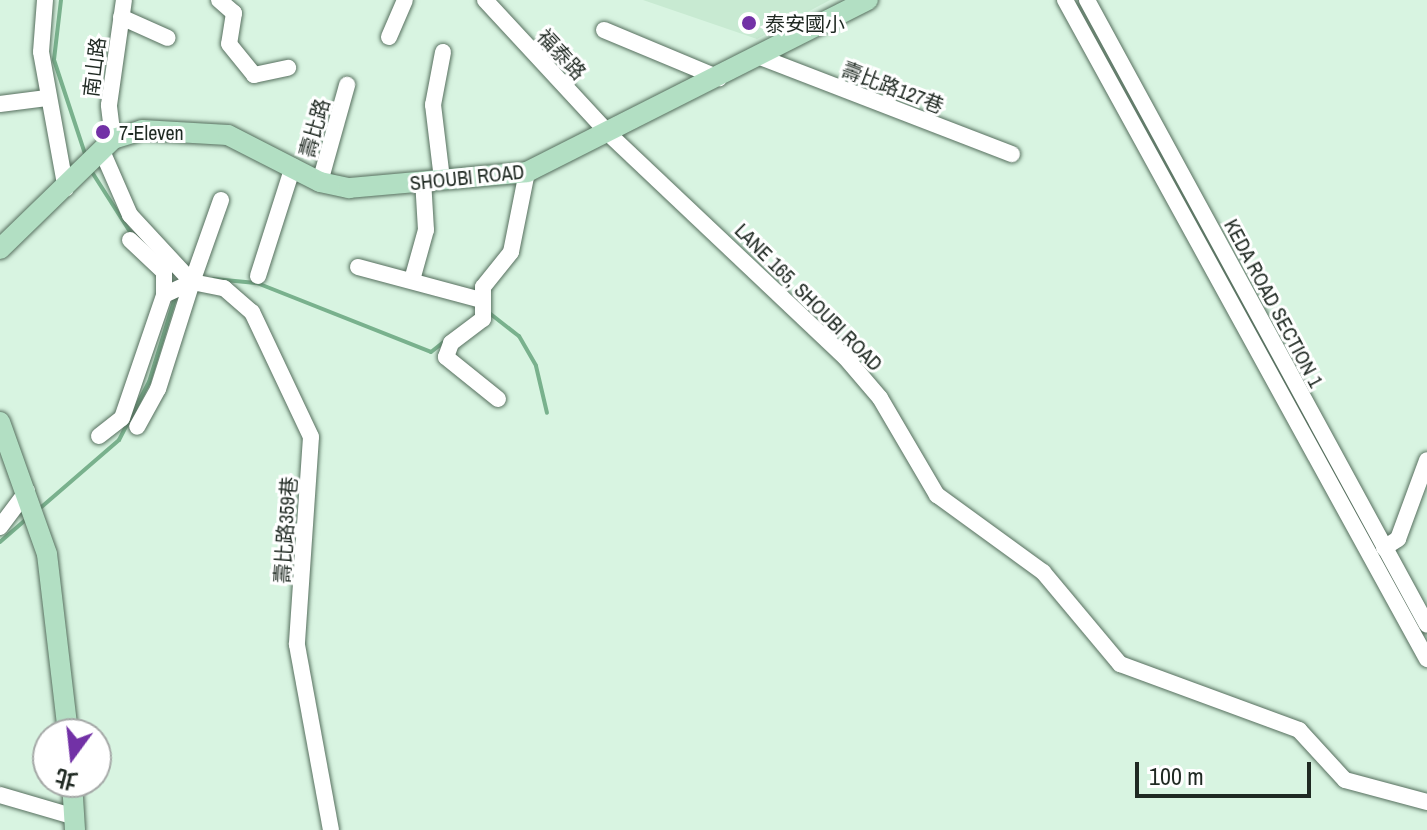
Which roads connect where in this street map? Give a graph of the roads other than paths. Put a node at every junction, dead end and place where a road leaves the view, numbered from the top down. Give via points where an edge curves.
1 (45, 0) edge
2 (124, 0) edge
3 (219, 0) edge
4 (405, 0) edge
5 (485, 0) edge
6 (868, 0) edge
7 (1065, 0) edge
8 (1087, 0) edge
9 (121, 17) junction
10 (604, 30) dead end
11 (389, 37) dead end
12 (168, 38) dead end
13 (443, 52) dead end
14 (760, 57) junction
15 (288, 68) dead end
16 (719, 78) junction
17 (347, 85) dead end
18 (47, 98) junction
19 (0, 104) edge
20 (610, 135) junction
21 (104, 149) junction
22 (1012, 154) dead end
23 (293, 166) junction
24 (527, 172) junction
25 (433, 179) junction
26 (320, 182) junction
27 (71, 183) junction
28 (221, 200) dead end
29 (130, 240) dead end
30 (0, 249) edge
31 (358, 267) dead end
32 (258, 276) dead end
33 (412, 280) junction
34 (179, 288) junction
35 (481, 300) junction
36 (498, 399) dead end
37 (0, 422) edge
38 (137, 427) dead end
39 (99, 436) dead end
40 (1427, 460) edge
41 (27, 491) junction
42 (0, 527) edge
43 (1384, 548) junction
44 (1427, 625) edge
45 (1427, 659) edge
46 (66, 718) edge
47 (0, 795) edge
48 (73, 798) edge
49 (1427, 802) edge
50 (75, 823) edge
51 (331, 830) edge

1 - 18 street
2 - 9 street, 南山路
3 - 15 street via 234,13 229,44 254,75
4 - 11 street
5 - 20 street, 福泰路
6 - 14 main road, SHOUBI ROAD
7 - 45 street
8 - 43 street, KEDA ROAD SECTION 1
9 - 12 street
9 - 21 street, 南山路
10 - 16 street
13 - 25 street via 433,105
14 - 16 main road, SHOUBI ROAD
14 - 22 street, 壽比路127巷
16 - 20 main road, SHOUBI ROAD
17 - 26 street, 壽比路
18 - 19 street
18 - 27 street
20 - 24 main road, SHOUBI ROAD
20 - 49 street, LANE 165, SHOUBI ROAD via 845,357 880,398 937,495 1043,572 1120,664 1299,730 1345,780
21 - 23 main road, SHOUBI ROAD via 164,126 207,130
21 - 27 main road
21 - 34 street via 130,215
23 - 26 main road, SHOUBI ROAD
23 - 32 street
24 - 25 main road, SHOUBI ROAD
24 - 35 street via 511,252
25 - 26 main road, SHOUBI ROAD via 349,188
25 - 33 street
27 - 30 main road
28 - 34 street
29 - 34 street
31 - 33 street
33 - 35 street
34 - 38 street via 158,389
34 - 39 street via 122,418
34 - 51 street, 壽比路359巷 via 224,288 252,312 311,437 297,645
35 - 36 street via 483,319 451,343 446,357
37 - 41 main road
40 - 43 street via 1398,539
41 - 42 street
41 - 46 main road via 47,554
43 - 44 street, KEDA ROAD SECTION 1
47 - 50 street
48 - 50 main road

